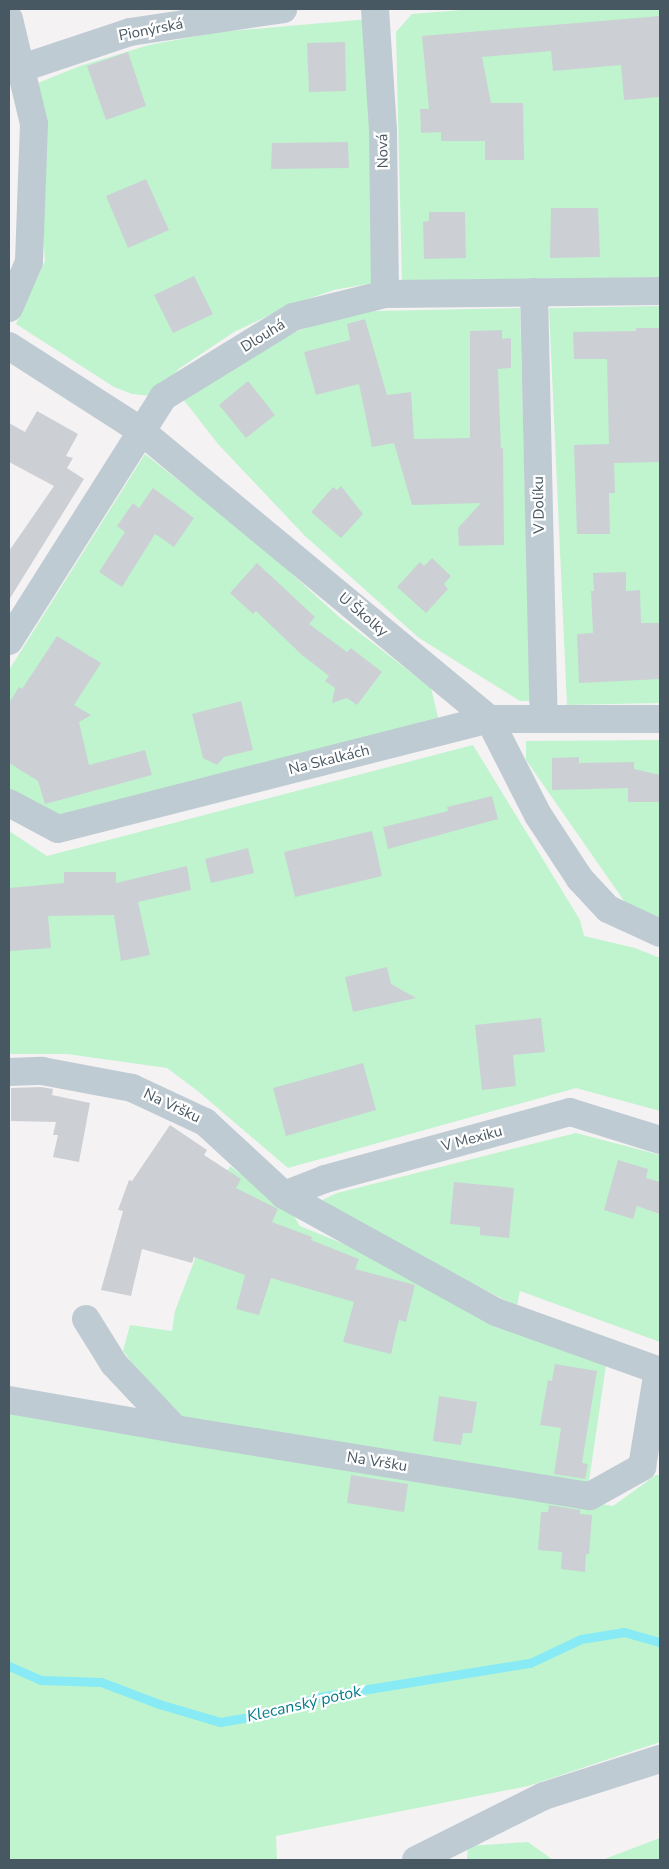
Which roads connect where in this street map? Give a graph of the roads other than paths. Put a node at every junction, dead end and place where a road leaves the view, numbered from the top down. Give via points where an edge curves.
1 (284, 9) edge
2 (375, 9) edge
3 (9, 19) edge
4 (22, 68) junction
5 (660, 290) edge
6 (534, 292) junction
7 (384, 294) junction
8 (9, 308) edge
9 (9, 346) edge
10 (140, 430) junction
11 (9, 641) edge
12 (489, 719) junction
13 (544, 719) junction
14 (660, 719) edge
15 (9, 803) edge
16 (660, 933) edge
17 (9, 1072) edge
18 (660, 1140) edge
19 (284, 1195) junction
20 (86, 1319) dead end
21 (659, 1370) edge
22 (9, 1400) edge
23 (175, 1429) junction
24 (660, 1760) edge
25 (416, 1860) edge

1 - 4 street, Pionýrská via 130,32
2 - 7 street, Nová via 383,131
3 - 4 street
4 - 8 street via 34,124 29,262
5 - 6 street, Dlouhá
6 - 7 street, Dlouhá
6 - 13 street, V Dolíku
7 - 10 street, Dlouhá via 293,317 163,397
9 - 10 street, U Školky
10 - 11 street, Dlouhá
10 - 12 street, U Školky
12 - 13 street, Na Skalkách
12 - 15 street, Na Skalkách via 58,829
12 - 16 street, U Školky via 538,815 580,879 608,909
13 - 14 street, Na Skalkách
17 - 19 street, Na Vršku via 42,1071 132,1088 205,1122
18 - 19 street, V Mexiku via 570,1112 325,1179
19 - 21 street, Na Vršku via 496,1312
20 - 23 street via 114,1364
21 - 23 street, Na Vršku via 642,1467 590,1496
22 - 23 street, Na Vršku
24 - 25 street via 544,1796

